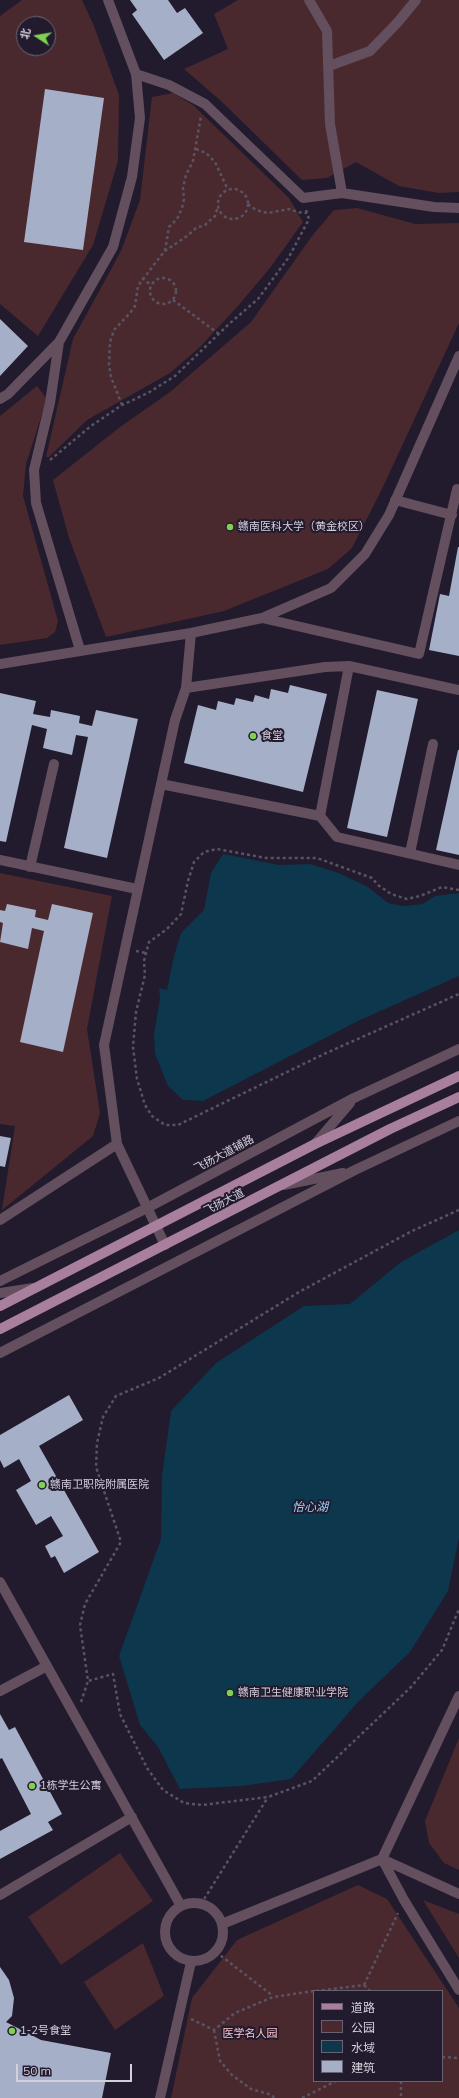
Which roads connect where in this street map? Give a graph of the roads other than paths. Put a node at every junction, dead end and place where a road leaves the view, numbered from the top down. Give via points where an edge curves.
1 (108, 0) edge
2 (309, 0) edge
3 (416, 0) edge
4 (329, 66) junction
5 (136, 74) junction
6 (342, 193) junction
7 (459, 208) edge
8 (59, 342) junction
9 (459, 356) edge
10 (0, 399) edge
11 (459, 490) edge
12 (395, 500) junction
13 (452, 515) junction
14 (262, 618) junction
15 (191, 633) junction
16 (80, 650) junction
17 (0, 664) edge
18 (349, 666) junction
19 (186, 688) junction
20 (459, 690) edge
21 (433, 744) dead end
22 (54, 764) dead end
23 (161, 784) junction
24 (320, 816) junction
25 (410, 853) junction
26 (0, 860) edge
27 (459, 865) edge
28 (30, 867) junction
29 (137, 889) junction
30 (459, 1049) edge
31 (459, 1076) edge
32 (459, 1097) edge
33 (354, 1098) junction
34 (457, 1121) edge
35 (117, 1144) junction
36 (315, 1144) junction
37 (355, 1170) junction
38 (284, 1184) junction
39 (147, 1208) junction
40 (0, 1220) edge
41 (155, 1225) junction
42 (165, 1245) junction
43 (0, 1281) edge
44 (39, 1287) junction
45 (0, 1293) edge
46 (0, 1306) edge
47 (2, 1329) edge
48 (0, 1353) edge
49 (0, 1582) edge
50 (47, 1666) junction
51 (0, 1691) edge
52 (459, 1696) edge
53 (132, 1817) junction
54 (382, 1859) junction
55 (459, 1894) edge
56 (0, 1895) edge
57 (181, 1906) junction
58 (222, 1924) junction
59 (190, 1962) junction
60 (459, 1990) edge
61 (160, 2098) edge

1 - 5 street
2 - 4 street via 327,31
3 - 4 street via 370,51
4 - 6 street via 330,124
5 - 6 street via 169,84 205,104 303,198
5 - 8 street via 140,118 132,177 113,247
6 - 7 street via 434,207
8 - 10 street
8 - 16 street via 50,403 34,470 36,502
9 - 12 street
11 - 13 street via 456,489
12 - 13 street
12 - 14 street via 389,515 365,554 331,588
13 - 14 street via 419,654
14 - 15 street
15 - 16 street
15 - 19 street
16 - 17 street
18 - 19 street via 317,668
18 - 20 street
18 - 24 street
19 - 23 street via 175,720
21 - 25 street
22 - 28 street
23 - 24 street
23 - 29 street
24 - 25 street via 337,837
25 - 27 street
26 - 28 street
28 - 29 street
29 - 35 street via 104,1045
30 - 33 street, 飞扬大道辅路
31 - 36 main road, 飞扬大道
32 - 38 main road, 飞扬大道 via 390,1129
33 - 36 street
33 - 39 street, 飞扬大道辅路
34 - 37 street
35 - 39 street
35 - 40 street
36 - 41 main road, 飞扬大道
37 - 38 street
37 - 48 street
38 - 42 main road, 飞扬大道
39 - 41 street
39 - 43 street, 飞扬大道辅路
41 - 42 street
41 - 44 main road, 飞扬大道
42 - 47 main road, 飞扬大道
44 - 45 street
44 - 46 main road, 飞扬大道
49 - 50 street
50 - 51 street
50 - 53 street
52 - 54 street
53 - 56 street
53 - 57 street
54 - 55 street
54 - 58 street
54 - 60 street
57 - 58 street via 201,1904 218,1914
57 - 59 street via 168,1920 165,1938 174,1954
58 - 59 street via 224,1934 216,1952 208,1958
59 - 61 street

